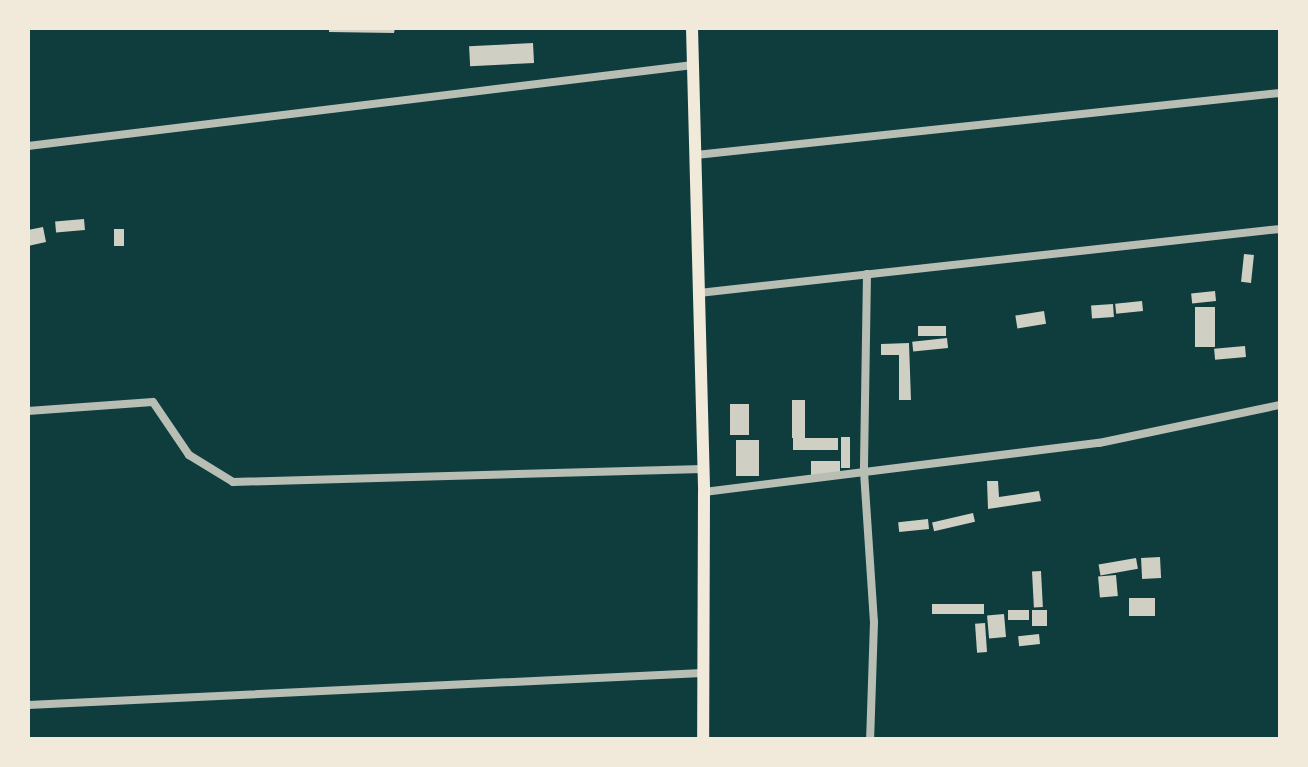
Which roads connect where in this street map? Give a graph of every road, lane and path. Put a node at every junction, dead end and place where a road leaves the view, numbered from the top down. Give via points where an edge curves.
1 (692, 28) edge
2 (693, 66) junction
3 (1280, 93) edge
4 (28, 146) edge
5 (696, 155) junction
6 (1280, 229) edge
7 (867, 274) junction
8 (699, 293) junction
9 (1280, 405) edge
10 (28, 412) edge
11 (703, 468) junction
12 (864, 472) junction
13 (704, 492) junction
14 (702, 672) junction
15 (28, 705) edge
16 (703, 740) edge
17 (870, 740) edge

1 - 2 highway
2 - 4 street
2 - 5 highway
3 - 5 street
5 - 8 highway
6 - 7 street
7 - 8 street
7 - 12 street
8 - 11 highway
9 - 12 street via 1099,443
10 - 11 street via 153,402 189,455 233,482
11 - 13 highway
12 - 13 street
12 - 17 street via 874,622
13 - 14 highway
14 - 15 street
14 - 16 highway

